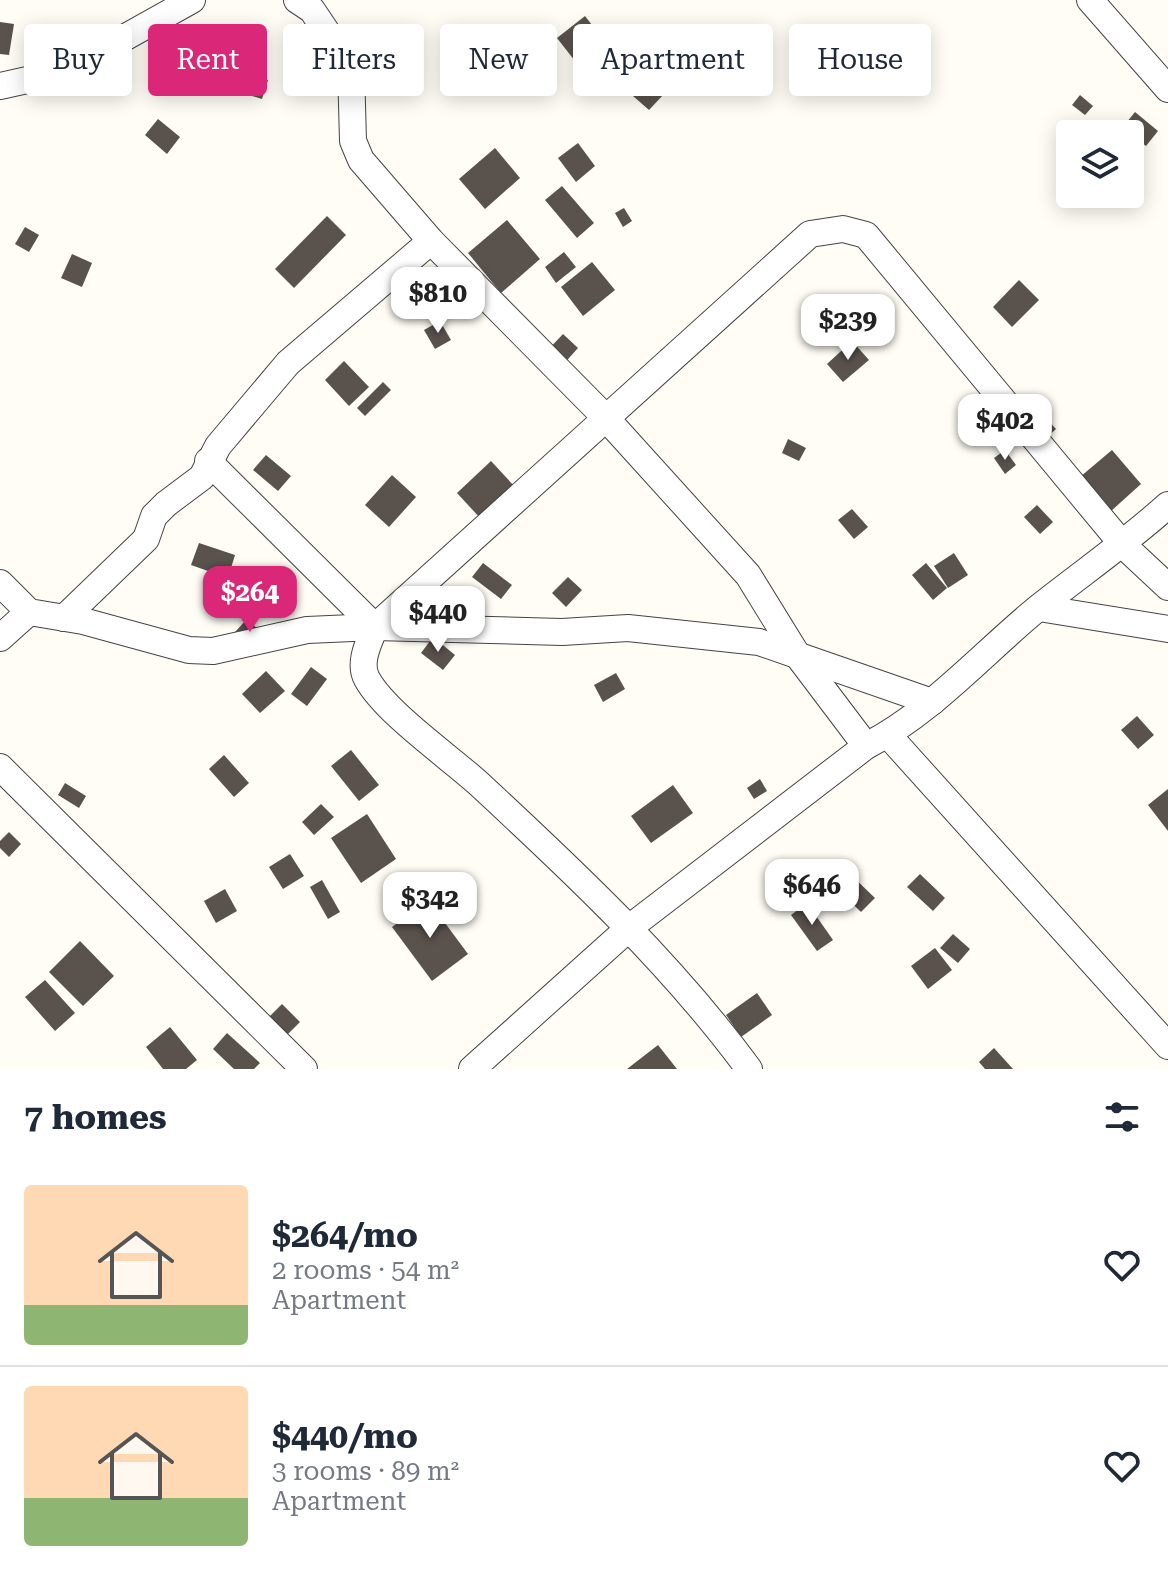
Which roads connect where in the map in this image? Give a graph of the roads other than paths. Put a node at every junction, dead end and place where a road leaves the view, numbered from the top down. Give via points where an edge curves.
1 (192, 0) edge
2 (297, 0) edge
3 (1090, 0) edge
4 (0, 86) edge
5 (1168, 89) edge
6 (431, 241) junction
7 (604, 416) junction
8 (208, 461) junction
9 (1168, 505) edge
10 (1123, 545) junction
11 (0, 583) edge
12 (1168, 587) edge
13 (1039, 608) junction
14 (29, 612) junction
15 (64, 618) junction
16 (362, 627) junction
17 (1168, 629) edge
18 (0, 638) edge
19 (798, 656) junction
20 (932, 702) junction
21 (877, 740) junction
22 (0, 767) edge
23 (629, 928) junction
24 (1168, 1046) edge
25 (304, 1069) edge
26 (472, 1069) edge
27 (749, 1069) edge

1 - 4 street via 63,72
2 - 6 street via 312,10 351,68 353,141 361,160
3 - 5 street
6 - 7 street
6 - 8 street via 288,363
7 - 10 street via 810,234 843,229 866,235
7 - 16 street
7 - 19 street via 748,575
8 - 15 street via 202,477 154,516 146,539
8 - 16 street
9 - 10 street
10 - 12 street
10 - 13 street
11 - 14 street
13 - 17 street
13 - 20 street
14 - 15 street
14 - 18 street
15 - 16 street via 189,650 213,651 307,630
16 - 19 street via 562,632 628,628 739,638
16 - 23 street via 367,680
19 - 20 street
19 - 21 street
20 - 21 street
21 - 23 street
21 - 24 street
22 - 25 street
23 - 26 street
23 - 27 street via 712,1019

